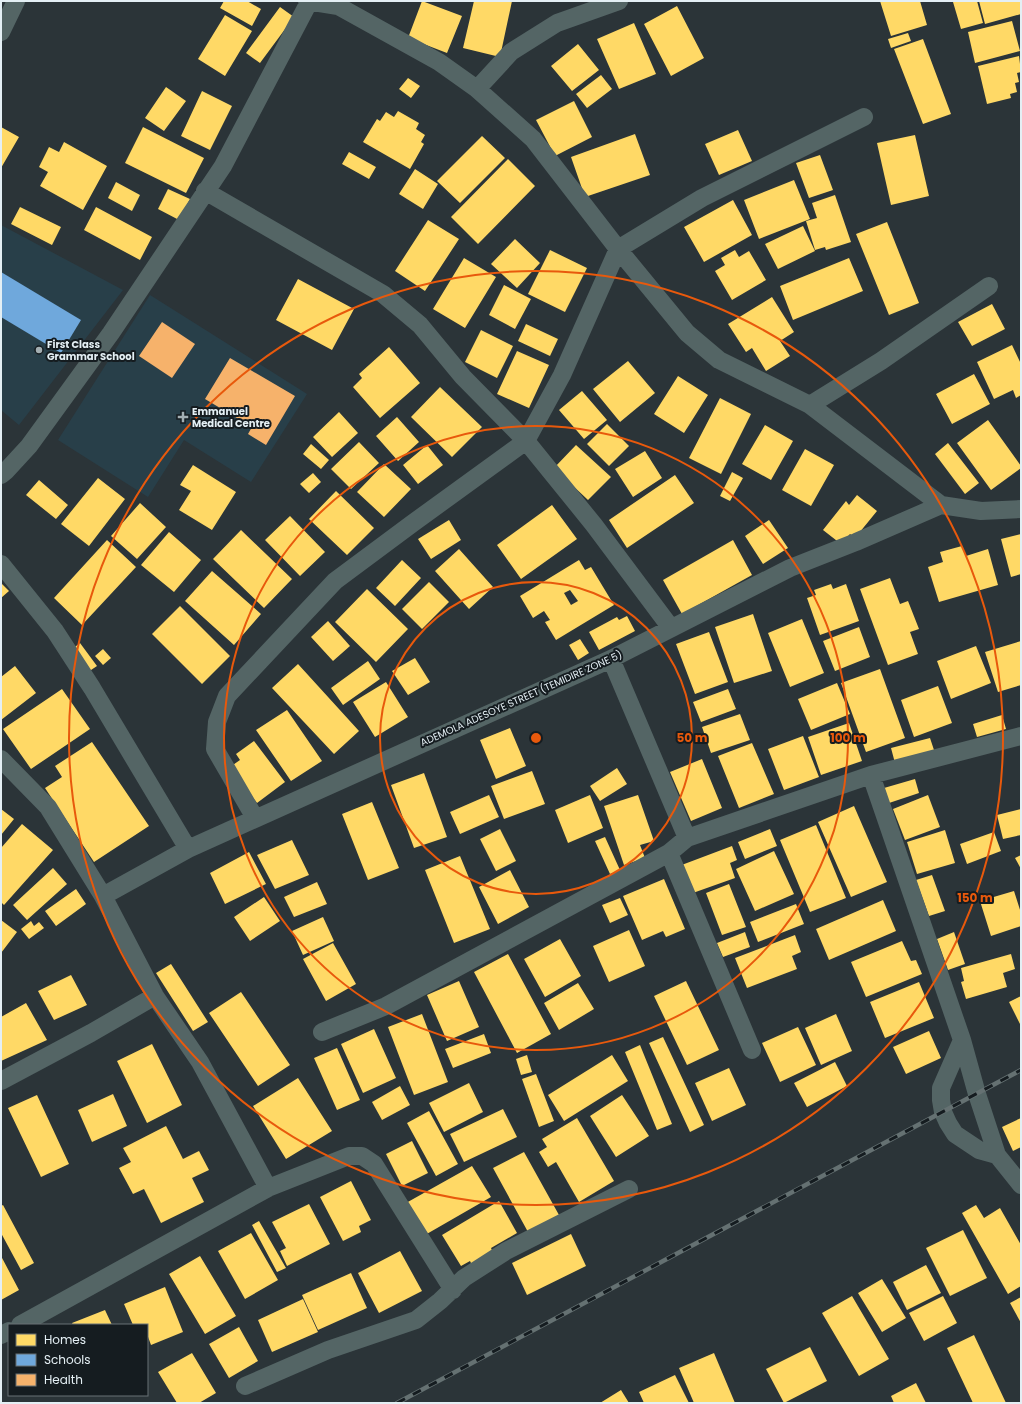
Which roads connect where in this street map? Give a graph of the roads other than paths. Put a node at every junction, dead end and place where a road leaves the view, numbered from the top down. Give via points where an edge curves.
1 (16, 1) edge
2 (308, 1) edge
3 (619, 1) edge
4 (340, 4) edge
5 (1, 32) edge
6 (477, 89) junction
7 (864, 117) dead end
8 (205, 191) junction
9 (618, 249) junction
10 (989, 286) dead end
11 (810, 405) junction
12 (526, 441) junction
13 (1, 475) edge
14 (941, 505) junction
15 (1021, 509) edge
16 (1, 564) edge
17 (671, 628) junction
18 (611, 659) junction
19 (1021, 736) edge
20 (1, 759) edge
21 (871, 775) junction
22 (255, 818) junction
23 (687, 838) junction
24 (188, 849) junction
25 (669, 853) junction
26 (103, 896) junction
27 (155, 996) junction
28 (322, 1032) dead end
29 (962, 1040) junction
30 (752, 1050) dead end
31 (1, 1082) edge
32 (998, 1155) junction
33 (1018, 1175) edge
34 (268, 1188) junction
35 (629, 1190) dead end
36 (453, 1290) junction
37 (22, 1324) edge
38 (245, 1386) dead end

1 - 5 street
2 - 4 street
2 - 8 street via 223,166
3 - 6 street via 557,23 511,52
4 - 6 street via 440,62
6 - 9 street via 533,139
7 - 9 street via 702,198
8 - 12 street via 383,294 420,325 463,377
8 - 13 street via 111,333 29,446
9 - 11 street via 686,333 720,360
9 - 12 street via 562,375
10 - 11 street via 881,361
11 - 14 street
12 - 17 street via 594,525
12 - 22 street via 335,581 227,696 217,722 215,749
14 - 15 street via 981,512
14 - 17 street, ADEMOLA ADESOYE STREET (TEMIDIRE ZONE 5) via 790,568
16 - 24 street via 55,631
17 - 18 street, ADEMOLA ADESOYE STREET (TEMIDIRE ZONE 5)
18 - 22 street, ADEMOLA ADESOYE STREET (TEMIDIRE ZONE 5)
18 - 23 street
19 - 21 street
20 - 26 street via 48,807
21 - 23 street
21 - 29 street
22 - 24 street, ADEMOLA ADESOYE STREET (TEMIDIRE ZONE 5)
23 - 25 street
24 - 26 street, ADEMOLA ADESOYE STREET (TEMIDIRE ZONE 5)
25 - 28 street via 386,1006
25 - 30 street
26 - 27 street
27 - 31 street
27 - 34 street via 200,1062
29 - 32 street
29 - 32 street via 941,1088 943,1112 955,1134 979,1150
32 - 33 street
34 - 36 street via 349,1156 362,1156 374,1164
34 - 37 street
35 - 36 street via 506,1251 464,1278
36 - 38 street via 416,1320 328,1350

